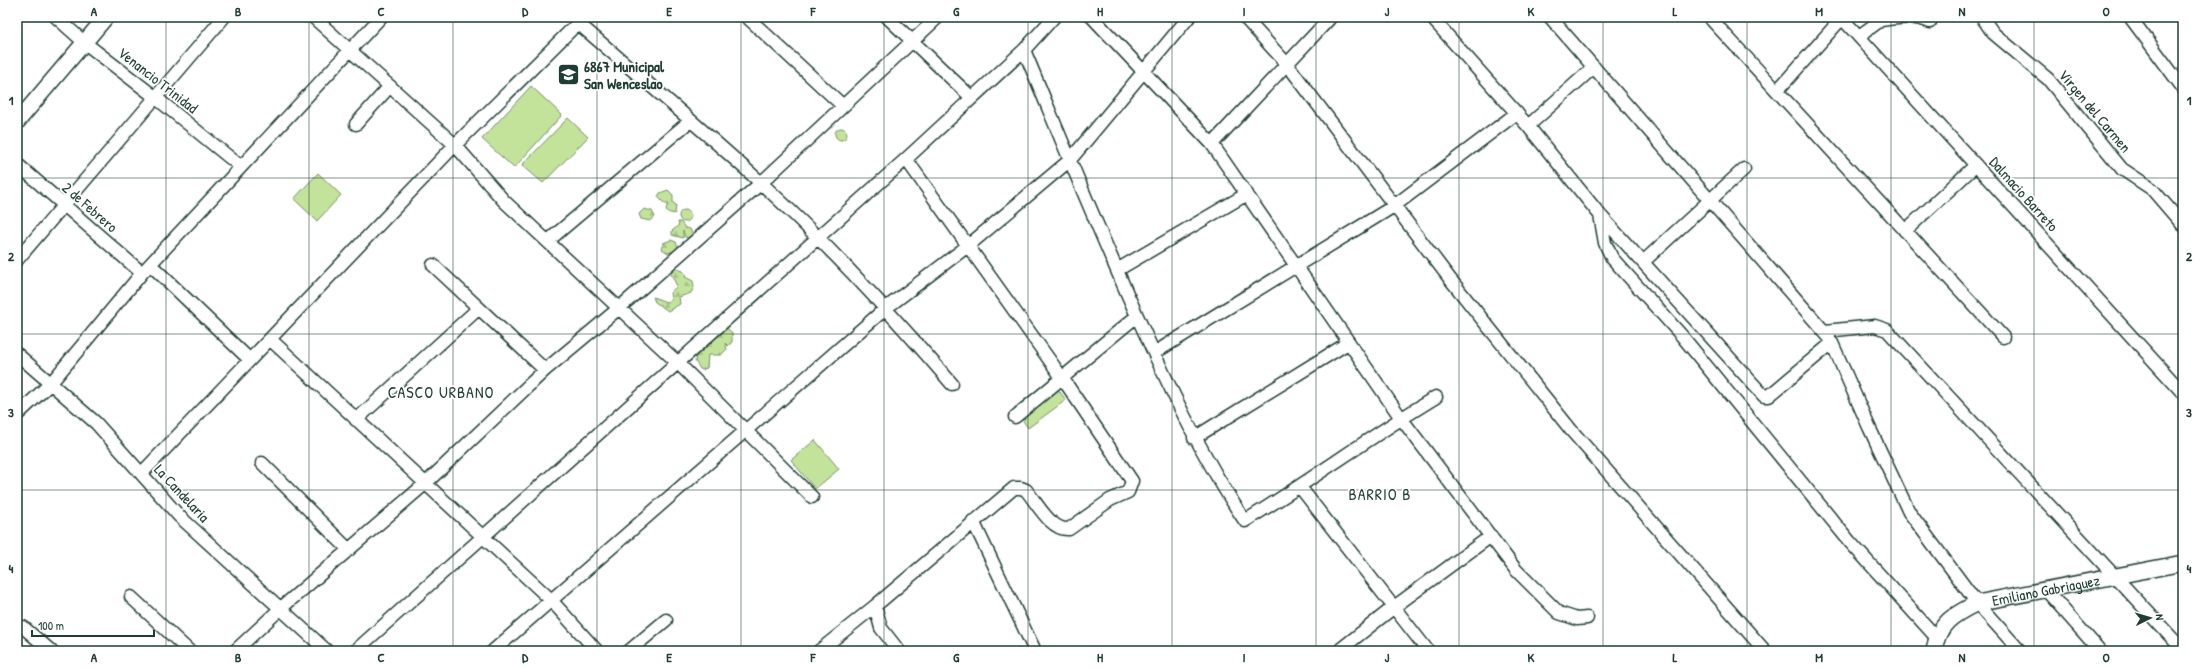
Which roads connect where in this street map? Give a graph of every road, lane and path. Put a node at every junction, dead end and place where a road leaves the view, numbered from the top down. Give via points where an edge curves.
1 (56, 17) edge
2 (106, 17) edge
3 (224, 17) edge
4 (313, 17) edge
5 (381, 17) edge
6 (747, 17) edge
7 (887, 17) edge
8 (938, 17) edge
9 (1054, 17) edge
10 (1092, 17) edge
11 (1189, 17) edge
12 (1244, 17) edge
13 (1431, 17) edge
14 (1550, 17) edge
15 (1709, 17) edge
16 (1982, 17) edge
17 (2130, 17) edge
18 (1842, 18) edge
19 (1883, 18) edge
20 (581, 20) edge
21 (1329, 20) dead end
22 (1930, 22) dead end
23 (1859, 36) junction
24 (913, 40) junction
25 (85, 43) junction
26 (350, 50) junction
27 (1024, 50) junction
28 (1287, 64) junction
29 (1594, 67) junction
30 (1143, 70) junction
31 (390, 86) junction
32 (2183, 88) edge
33 (1777, 91) junction
34 (155, 97) junction
35 (972, 98) junction
36 (842, 105) junction
37 (1516, 113) junction
38 (690, 121) junction
39 (17, 122) edge
40 (356, 124) dead end
41 (1528, 126) junction
42 (1212, 144) junction
43 (456, 145) junction
44 (906, 159) junction
45 (1070, 160) junction
46 (17, 164) edge
47 (1976, 165) junction
48 (240, 166) junction
49 (1744, 169) dead end
50 (761, 182) junction
51 (1247, 194) junction
52 (1712, 201) junction
53 (65, 206) junction
54 (1394, 206) junction
55 (1600, 215) junction
56 (2183, 225) edge
57 (1905, 231) junction
58 (818, 238) junction
59 (548, 242) junction
60 (968, 245) junction
61 (17, 260) edge
62 (1643, 262) junction
63 (433, 265) dead end
64 (1296, 267) junction
65 (147, 269) junction
66 (1117, 270) junction
67 (479, 308) junction
68 (886, 308) junction
69 (618, 309) junction
70 (1137, 316) junction
71 (1825, 331) junction
72 (2003, 337) dead end
73 (271, 340) junction
74 (1348, 343) junction
75 (1832, 343) junction
76 (1154, 353) junction
77 (17, 354) edge
78 (250, 360) junction
79 (679, 364) junction
80 (545, 370) junction
81 (1063, 379) junction
82 (51, 383) junction
83 (952, 384) dead end
84 (2183, 393) edge
85 (1436, 397) dead end
86 (17, 415) edge
87 (1015, 417) dead end
88 (1401, 418) junction
89 (356, 420) junction
90 (746, 429) junction
91 (1194, 438) junction
92 (262, 464) dead end
93 (142, 473) junction
94 (426, 483) junction
95 (1300, 488) junction
96 (812, 497) dead end
97 (973, 521) junction
98 (1491, 536) junction
99 (484, 537) junction
100 (349, 550) junction
101 (2182, 565) edge
102 (2117, 576) junction
103 (2046, 590) junction
104 (131, 597) dead end
105 (550, 599) junction
106 (1977, 604) junction
107 (875, 606) junction
108 (1394, 607) junction
109 (280, 609) junction
110 (1587, 618) dead end
111 (666, 620) dead end
112 (23, 627) dead end
113 (1935, 644) edge
114 (1341, 650) dead end
115 (2183, 650) edge
116 (51, 651) edge
117 (189, 651) edge
118 (235, 651) edge
119 (327, 651) edge
120 (355, 651) edge
121 (493, 651) edge
122 (597, 651) edge
123 (628, 651) edge
124 (819, 651) edge
125 (899, 651) edge
126 (1035, 651) edge
127 (1428, 651) edge
128 (1765, 651) edge
129 (2020, 651) edge
130 (2100, 651) edge

1 - 25 street, Venancio Trinidad
2 - 25 main road
3 - 34 street
4 - 26 street
5 - 26 street
6 - 36 street
7 - 24 street
8 - 24 street
9 - 27 street
10 - 30 street
11 - 30 street
12 - 28 street
13 - 37 street
14 - 29 street
15 - 33 street
16 - 56 street, Virgen del Carmen via 1993,33 2048,79 2122,169 2152,189
17 - 32 street
18 - 23 street, Dalmacio Barreto
18 - 33 street
19 - 22 street via 1921,18
19 - 23 street
20 - 38 street
20 - 43 street
21 - 28 street
23 - 47 street, Dalmacio Barreto
24 - 35 street
24 - 36 street
25 - 34 street, Venancio Trinidad
25 - 39 main road
26 - 31 street
26 - 48 street
27 - 35 street
27 - 45 street
28 - 42 street
28 - 54 street
29 - 41 street
29 - 52 street
30 - 42 street
30 - 45 street
31 - 40 street
31 - 43 street
33 - 57 street
34 - 48 street, Venancio Trinidad
34 - 53 street
35 - 44 street
36 - 50 street
37 - 41 street
37 - 54 street
38 - 50 street
38 - 59 street
41 - 55 street
42 - 51 street
43 - 59 street via 504,201
43 - 73 street
44 - 58 street
44 - 60 street
45 - 60 street
45 - 66 street
46 - 53 street, 2 de Febrero
47 - 57 street
47 - 84 street, Dalmacio Barreto
48 - 65 street
49 - 52 street
50 - 58 street
50 - 69 street
51 - 64 street
51 - 66 street
52 - 62 street
52 - 71 street
53 - 61 street
53 - 65 street, 2 de Febrero
54 - 64 street
54 - 128 street via 1571,430
55 - 62 street
55 - 113 street via 1605,243 1612,258 1682,336
57 - 72 street
58 - 68 street
58 - 79 street
59 - 69 street
60 - 68 street
60 - 81 street
62 - 75 street via 1764,396 1769,396
63 - 67 street
64 - 74 street
64 - 76 street
65 - 78 street, 2 de Febrero
65 - 82 street
66 - 70 street
67 - 80 street
67 - 89 street
68 - 83 street
68 - 90 street
69 - 79 street
69 - 80 street
70 - 76 street
70 - 81 street
71 - 75 street
71 - 102 street via 1875,326 1887,330
73 - 78 street
73 - 89 street
74 - 88 street
74 - 91 street
75 - 106 street via 1868,427 1909,512
76 - 91 street
77 - 82 street, La Candelaria
78 - 93 street
79 - 90 street
79 - 99 street
80 - 94 street
81 - 87 street
81 - 97 street via 1131,478 1128,492 1110,500 1064,530 1056,526 1026,490 1021,488 1014,488
82 - 86 street
82 - 93 street, La Candelaria via 96,423
85 - 88 street
88 - 95 street
88 - 98 street
89 - 94 street
90 - 96 street
90 - 105 street
91 - 95 street via 1244,521
92 - 100 street
93 - 109 street, La Candelaria via 179,516
94 - 99 street
94 - 100 street
95 - 108 street
97 - 107 street
97 - 126 street
98 - 108 street
98 - 110 street via 1516,570 1552,607 1567,618
99 - 105 street
99 - 120 street
100 - 109 street
101 - 102 main road, Emiliano Gabriaguez
102 - 103 main road, Emiliano Gabriaguez
102 - 115 street
103 - 106 main road, Emiliano Gabriaguez
103 - 130 street
104 - 117 street
105 - 121 street
105 - 122 street
106 - 113 main road, Emiliano Gabriaguez via 1947,620
106 - 129 street
107 - 124 street
107 - 125 street via 881,628
108 - 114 street
108 - 127 street
109 - 118 street
109 - 119 street, La Candelaria
111 - 123 street
112 - 116 street

